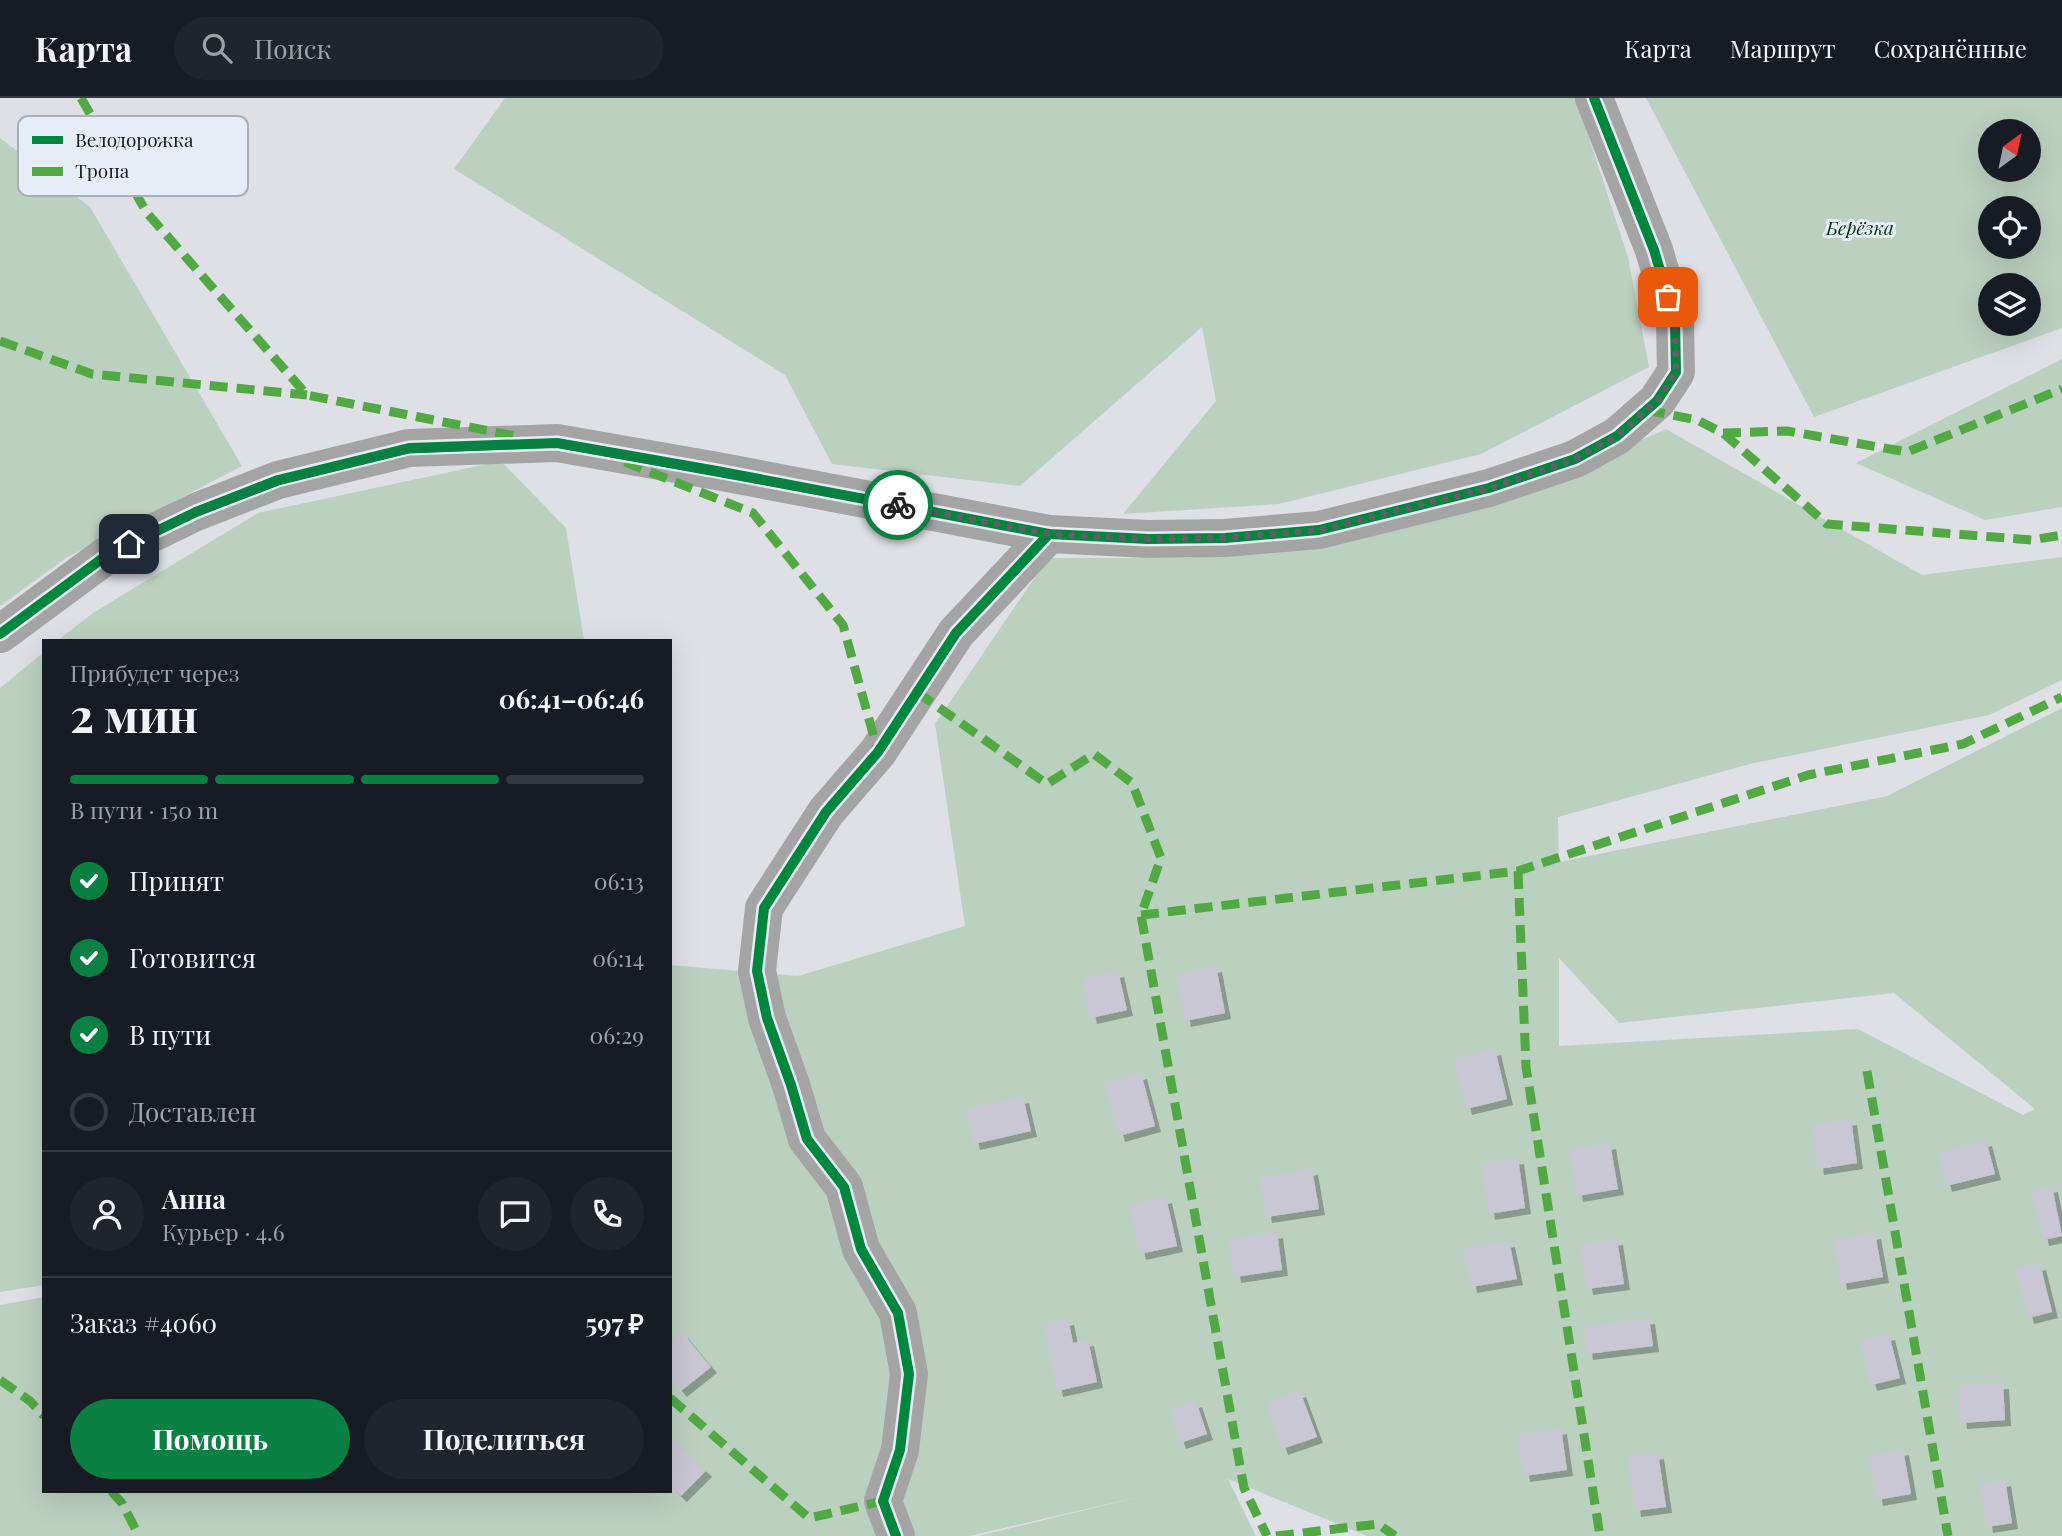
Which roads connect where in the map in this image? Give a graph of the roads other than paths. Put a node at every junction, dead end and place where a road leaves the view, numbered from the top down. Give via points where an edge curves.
1 (1594, 98) edge
2 (1049, 534) junction
3 (0, 634) edge
4 (896, 1536) edge

1 - 2 street via 1654,250 1675,321 1676,372 1657,401 1617,436 1575,459 1489,488 1319,530 1224,538
2 - 3 street via 557,443 409,449 278,481 196,512 107,555
2 - 4 street via 956,633 878,752 826,812 764,908 757,971 767,1018 807,1139 844,1187 861,1249 898,1313 909,1374 900,1450 883,1501

